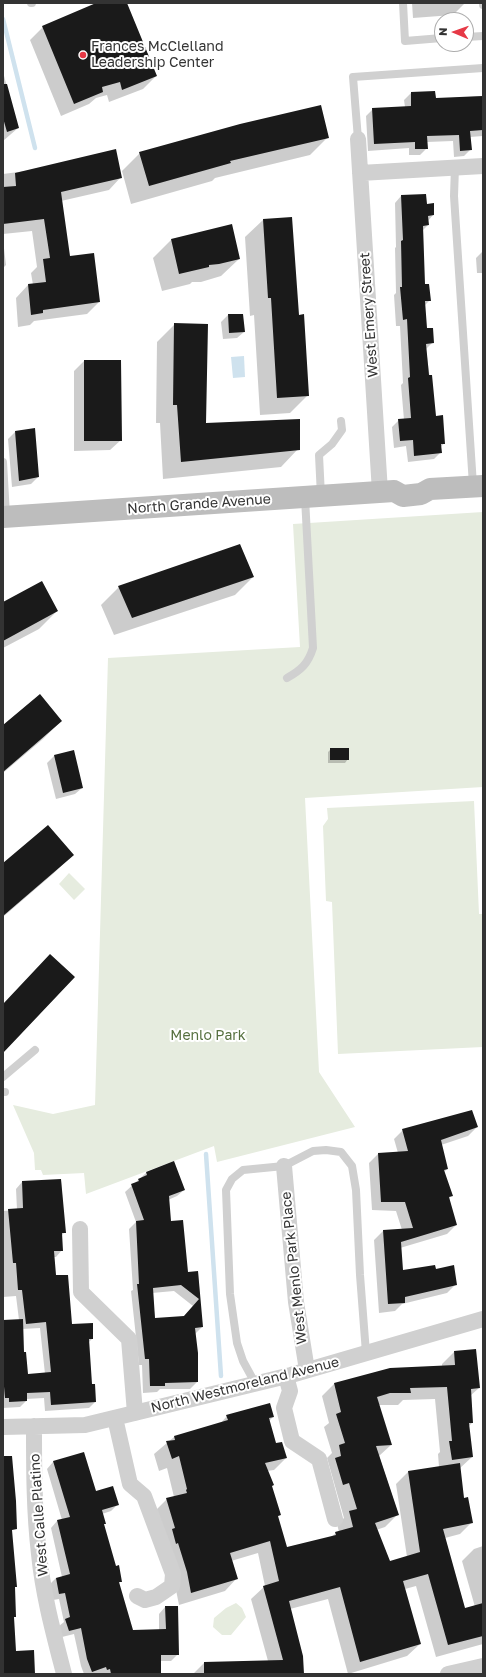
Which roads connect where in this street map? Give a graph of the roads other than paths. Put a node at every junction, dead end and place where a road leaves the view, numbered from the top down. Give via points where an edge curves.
1 (403, 3) edge
2 (434, 39) edge
3 (483, 68) edge
4 (358, 139) joint
5 (483, 166) edge
6 (455, 168) junction
7 (360, 173) junction
8 (341, 422) dead end
9 (3, 462) edge
10 (478, 486) edge
11 (387, 492) junction
12 (313, 497) junction
13 (4, 517) edge
14 (286, 678) dead end
15 (35, 1050) dead end
16 (3, 1077) edge
17 (284, 1166) junction
18 (80, 1229) dead end
19 (483, 1320) edge
20 (366, 1353) junction
21 (307, 1370) junction
22 (286, 1376) junction
23 (255, 1383) junction
24 (135, 1413) junction
25 (116, 1418) junction
26 (34, 1426) junction
27 (3, 1427) edge
28 (335, 1519) dead end
29 (137, 1596) dead end
30 (483, 1666) edge
31 (64, 1674) edge
32 (448, 1674) edge

1 - 2 lane via 405,41
3 - 4 lane via 353,77
4 - 7 street, West Emery Street
5 - 6 street
6 - 7 street
6 - 10 lane via 454,196
7 - 11 street, West Emery Street
8 - 12 lane via 342,430 332,444 319,455
9 - 13 lane
10 - 11 main road, North Grande Avenue via 430,489 421,494 406,496
11 - 12 main road, North Grande Avenue
12 - 13 main road, North Grande Avenue
12 - 14 lane via 313,648 309,660 298,672
15 - 16 lane
17 - 20 lane via 313,1152 326,1150 341,1152 352,1166 356,1190
17 - 21 street, West Menlo Park Place via 296,1302
17 - 23 lane via 243,1170 232,1179 226,1190 230,1294 236,1343
18 - 24 street via 81,1292 129,1339
19 - 20 street, North Westmoreland Avenue
20 - 21 street, North Westmoreland Avenue
21 - 22 street, North Westmoreland Avenue
22 - 23 street, North Westmoreland Avenue
22 - 28 street via 290,1391 284,1408 292,1441 319,1459
23 - 24 street, North Westmoreland Avenue
24 - 25 street, North Westmoreland Avenue
25 - 26 street, North Westmoreland Avenue via 85,1425
25 - 29 street via 130,1484 144,1496 173,1574 172,1586 156,1597 145,1600
26 - 27 street, North Westmoreland Avenue
26 - 31 street, West Calle Platino via 34,1489 39,1555
30 - 32 street

